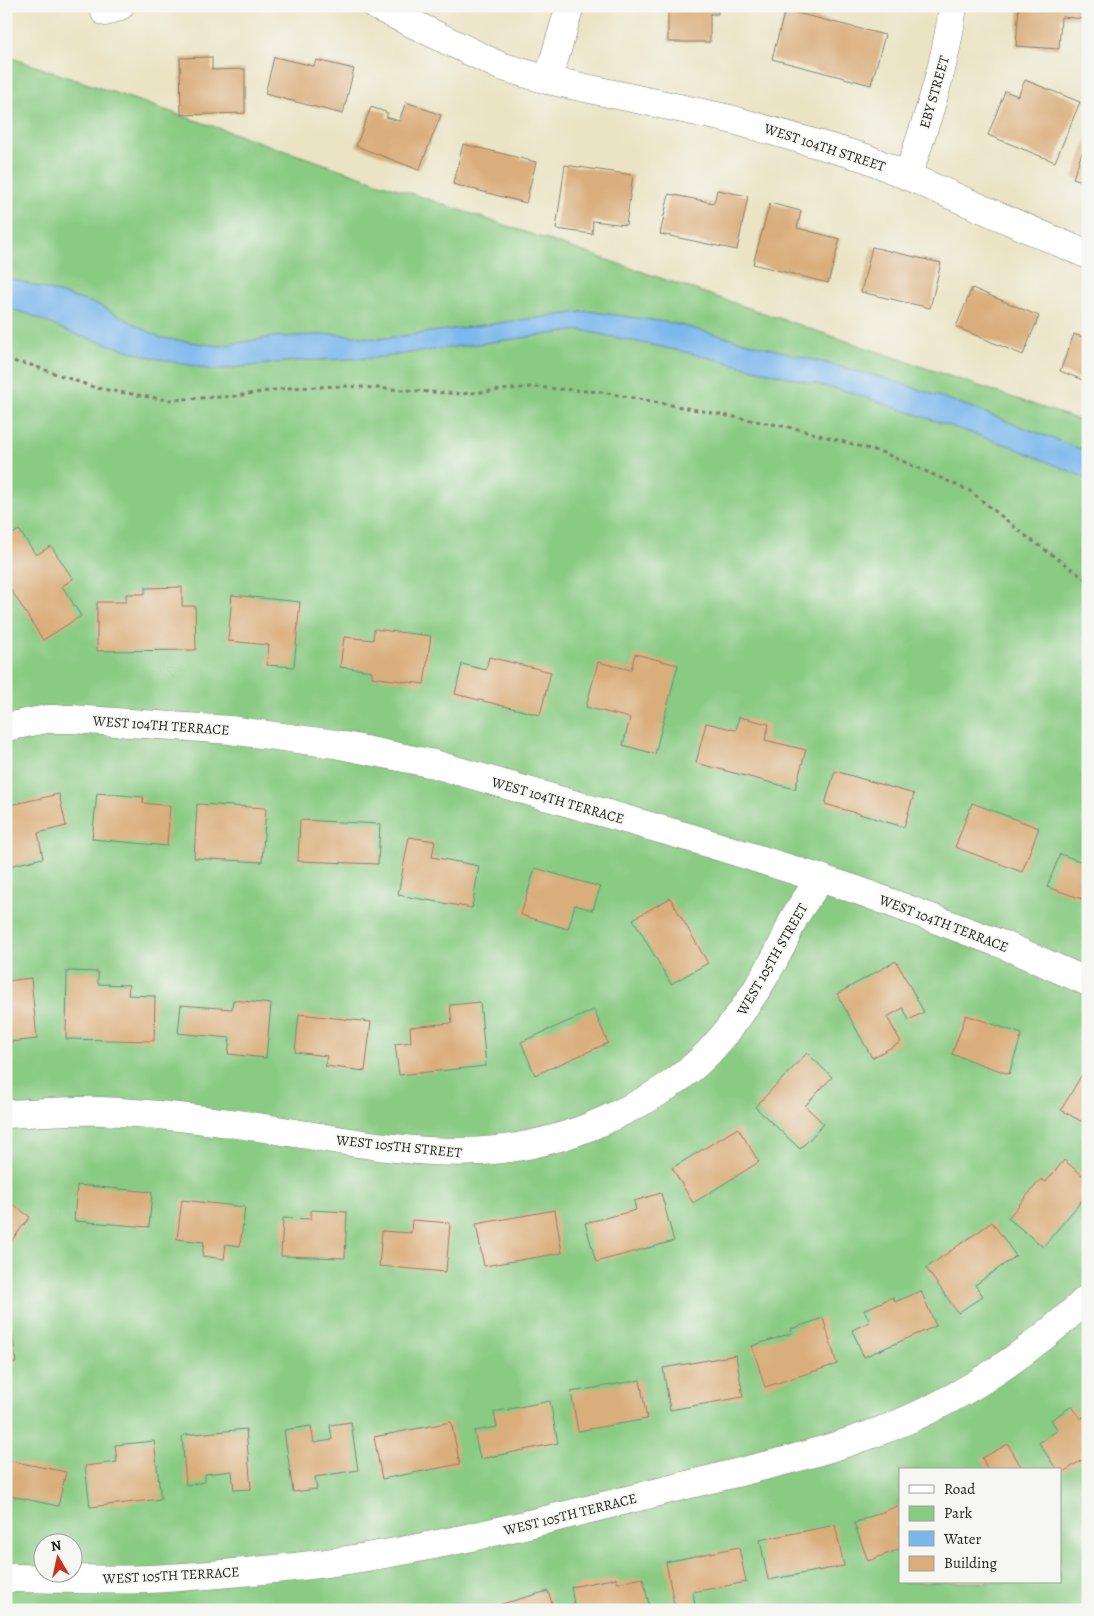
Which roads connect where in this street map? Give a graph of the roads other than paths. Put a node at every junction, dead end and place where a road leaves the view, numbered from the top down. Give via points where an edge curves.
1 (376, 6) edge
2 (570, 6) edge
3 (953, 6) edge
4 (548, 80) junction
5 (908, 175) junction
6 (1088, 255) edge
7 (6, 727) edge
8 (821, 878) junction
9 (1088, 982) edge
10 (6, 1114) edge
11 (1088, 1298) edge
12 (6, 1578) edge

1 - 4 street, WEST 104TH STREET via 500,66
2 - 4 street
3 - 5 street, EBY STREET via 936,91
4 - 5 street, WEST 104TH STREET via 730,119 824,144
5 - 6 street, WEST 104TH STREET
7 - 8 street, WEST 104TH TERRACE via 47,719 90,720 230,730 335,744 434,764
8 - 9 street, WEST 104TH TERRACE via 1004,945
8 - 10 street, WEST 105TH STREET via 796,913 782,946 745,1008 707,1054 686,1073 644,1101 593,1127 544,1143 503,1151 436,1153 169,1116 98,1111
11 - 12 street, WEST 105TH TERRACE via 995,1372 937,1406 874,1434 811,1454 514,1528 407,1550 277,1569 156,1578

